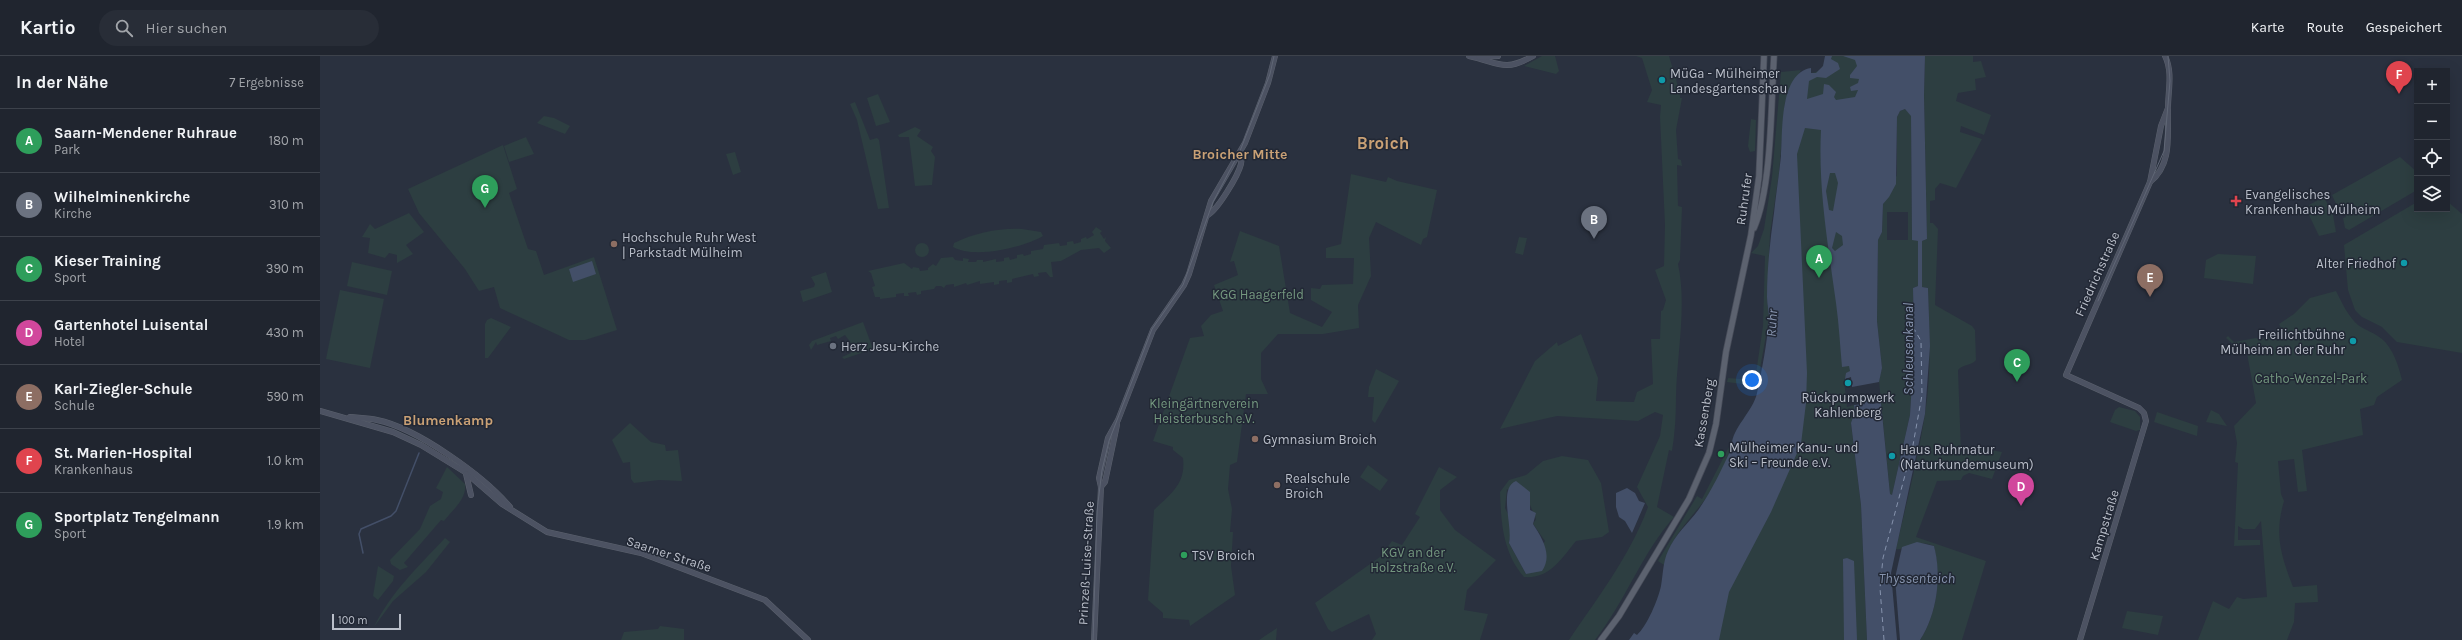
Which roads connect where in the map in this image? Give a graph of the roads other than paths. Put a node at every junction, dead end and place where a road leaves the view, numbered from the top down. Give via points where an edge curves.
1 (1275, 56) edge
2 (1469, 56) edge
3 (1498, 56) edge
4 (1534, 56) edge
5 (1764, 56) edge
6 (1774, 56) edge
7 (2165, 56) edge
8 (1476, 57) junction
9 (2168, 108) junction
10 (1241, 152) junction
11 (2150, 182) junction
12 (1208, 215) junction
13 (1751, 236) junction
14 (320, 411) edge
15 (339, 416) junction
16 (2145, 416) joint
17 (1118, 420) junction
18 (465, 472) junction
19 (1101, 488) junction
20 (471, 495) dead end
21 (512, 510) junction
22 (808, 640) edge
23 (1094, 640) edge
24 (1601, 640) edge
25 (2080, 640) edge

1 - 10 main road, Prinzeß-Luise-Straße via 1268,83
2 - 8 main road
3 - 8 main road
4 - 8 main road via 1502,66
5 - 13 main road, Ruhrufer via 1762,145
6 - 13 main road, Ruhrufer via 1765,177 1758,217
7 - 9 main road, Friedrichstraße via 2169,72
9 - 11 main road, Friedrichstraße via 2161,126
9 - 11 main road, Friedrichstraße via 2167,152 2158,176
10 - 12 main road, Prinzeß-Luise-Straße via 1233,160 1212,198
10 - 12 main road, Prinzeß-Luise-Straße via 1242,163 1238,171 1215,209
11 - 16 main road, Friedrichstraße via 2066,375 2134,405 2142,410
12 - 17 main road, Prinzeß-Luise-Straße via 1189,274 1153,330
13 - 24 main road, Kassenberg via 1726,352 1716,424 1706,459 1689,499
14 - 15 main road, Saarner Straße
15 - 18 main road, Saarner Straße via 392,432 422,445
15 - 21 main road, Saarner Straße via 378,420 425,441 479,476
16 - 25 main road, Kampstraße via 2143,436
17 - 19 main road, Prinzeß-Luise-Straße via 1105,482
17 - 19 main road, Prinzeß-Luise-Straße via 1107,441 1099,478
18 - 20 main road
18 - 21 main road, Saarner Straße
19 - 23 main road, Prinzeß-Luise-Straße
21 - 22 main road, Saarner Straße via 547,532 641,553 753,595 777,609

